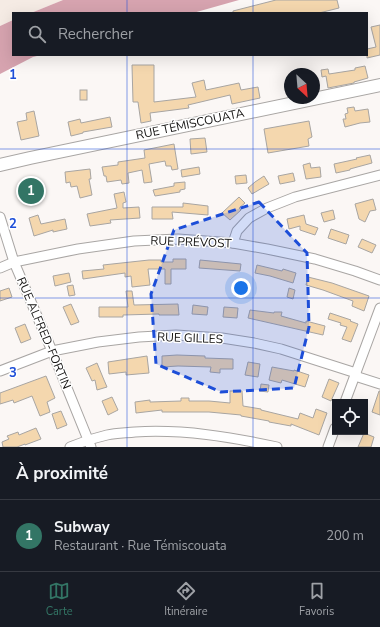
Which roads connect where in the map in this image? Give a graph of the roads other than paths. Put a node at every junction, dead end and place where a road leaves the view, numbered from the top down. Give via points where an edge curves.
1 (380, 85) edge
2 (0, 165) edge
3 (380, 175) edge
4 (0, 217) edge
5 (233, 243) junction
6 (14, 262) junction
7 (0, 268) edge
8 (380, 280) edge
9 (380, 308) edge
10 (52, 351) junction
11 (0, 371) edge
12 (356, 374) junction
13 (380, 384) edge
14 (346, 399) edge
15 (332, 435) edge
16 (234, 438) junction
17 (90, 443) edge
18 (70, 447) edge
19 (230, 447) edge
20 (278, 447) edge
21 (328, 447) edge

1 - 2 main road, RUE TÉMISCOUATA
3 - 5 street via 295,197 267,208 249,218 237,231
4 - 6 street, RUE ALFRED-FORTIN
5 - 6 street, RUE PRÉVOST via 178,239 134,241
5 - 8 street, RUE PRÉVOST via 315,258
6 - 7 street, RUE PRÉVOST
6 - 10 street, RUE ALFRED-FORTIN
9 - 12 street
10 - 11 street, RUE GILLES
10 - 12 street, RUE GILLES via 139,337 176,335 222,338 281,349
10 - 17 street, RUE ALFRED-FORTIN
12 - 13 street, RUE GILLES
12 - 14 street
15 - 21 street
16 - 17 street via 155,431 108,435
16 - 19 street
16 - 20 street
17 - 18 street

